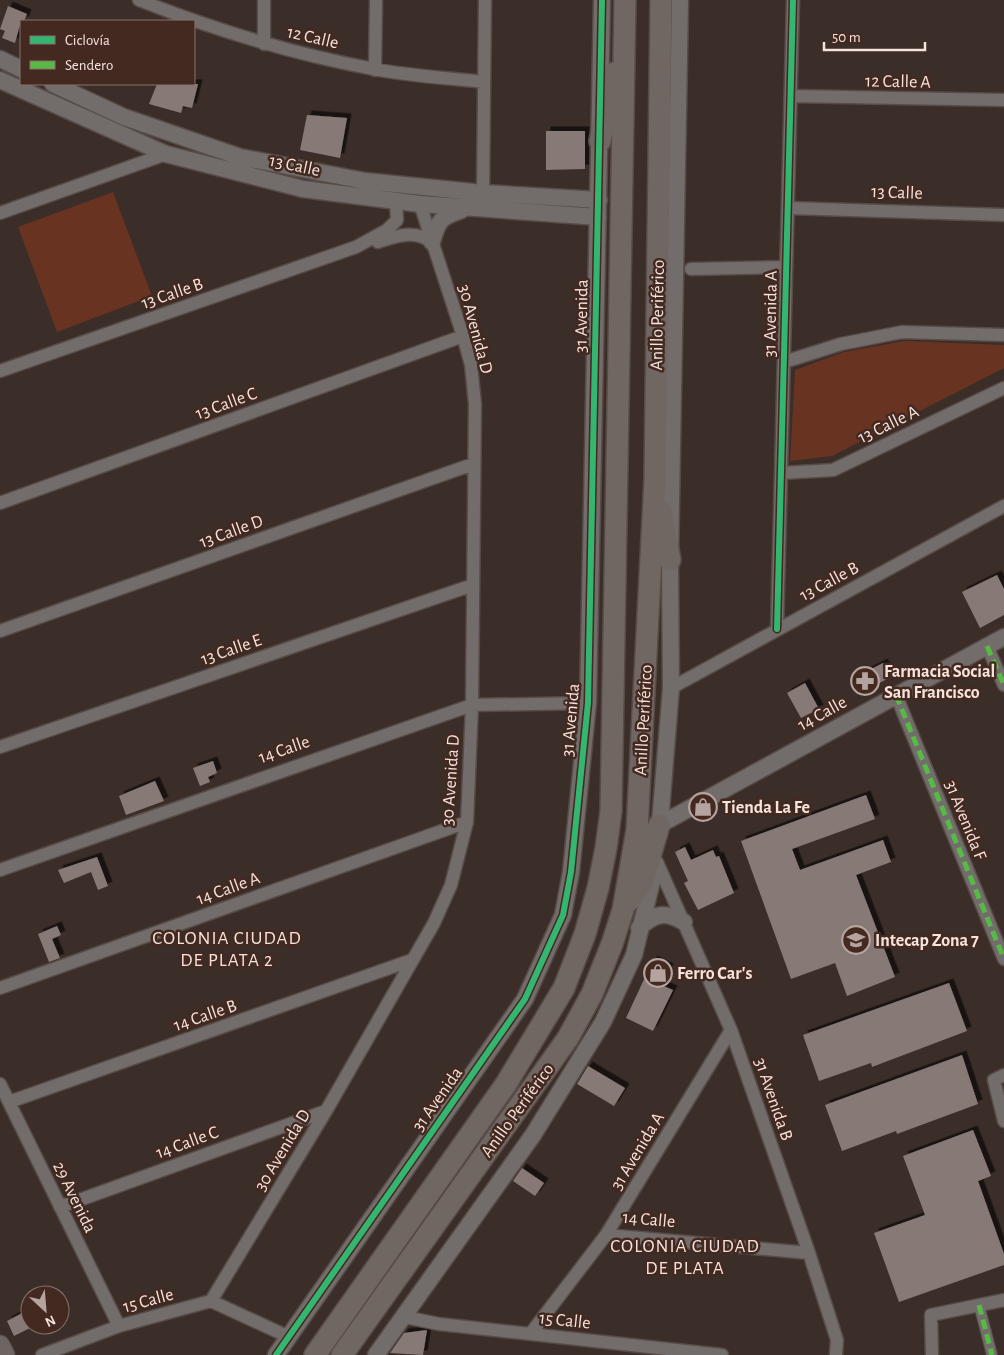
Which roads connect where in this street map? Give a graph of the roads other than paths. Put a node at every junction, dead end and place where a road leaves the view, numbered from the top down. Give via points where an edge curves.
1 (139, 0) edge
2 (264, 0) edge
3 (376, 0) edge
4 (485, 0) edge
5 (602, 0) edge
6 (625, 0) edge
7 (661, 0) edge
8 (680, 0) edge
9 (793, 0) edge
10 (192, 20) edge
11 (195, 21) edge
12 (624, 21) junction
13 (264, 44) junction
14 (0, 59) edge
15 (20, 69) edge
16 (375, 70) junction
17 (0, 80) edge
18 (484, 82) junction
19 (55, 85) edge
20 (792, 96) junction
21 (1004, 100) edge
22 (600, 141) junction
23 (166, 154) junction
24 (483, 193) junction
25 (396, 201) junction
26 (420, 204) junction
27 (469, 208) junction
28 (598, 208) junction
29 (789, 208) junction
30 (0, 213) edge
31 (1004, 215) edge
32 (432, 242) junction
33 (356, 247) junction
34 (786, 267) junction
35 (690, 269) dead end
36 (1004, 335) edge
37 (463, 336) junction
38 (784, 362) junction
39 (0, 371) edge
40 (1004, 388) edge
41 (473, 464) junction
42 (781, 472) junction
43 (655, 479) junction
44 (0, 503) edge
45 (1004, 506) edge
46 (670, 560) junction
47 (473, 585) junction
48 (777, 629) junction
49 (0, 631) edge
50 (1004, 638) edge
51 (987, 646) junction
52 (1004, 685) edge
53 (671, 688) junction
54 (896, 696) junction
55 (588, 702) junction
56 (472, 705) junction
57 (0, 747) edge
58 (467, 822) junction
59 (660, 825) junction
60 (657, 862) junction
61 (0, 870) edge
62 (623, 910) junction
63 (684, 922) junction
64 (639, 928) junction
65 (1004, 959) edge
66 (412, 960) junction
67 (0, 988) edge
68 (731, 1030) junction
69 (999, 1077) edge
70 (0, 1084) edge
71 (9, 1102) junction
72 (326, 1111) junction
73 (1004, 1121) edge
74 (60, 1207) junction
75 (606, 1235) junction
76 (809, 1253) junction
77 (211, 1300) junction
78 (1004, 1300) edge
79 (979, 1305) junction
80 (405, 1317) junction
81 (118, 1326) junction
82 (531, 1333) junction
83 (289, 1337) junction
84 (0, 1345) edge
85 (5, 1355) edge
86 (42, 1355) edge
87 (276, 1355) edge
88 (315, 1355) edge
89 (342, 1355) edge
90 (376, 1355) edge
91 (722, 1355) edge
92 (836, 1355) edge
93 (932, 1355) edge
94 (992, 1355) edge

1 - 10 street, 12 Calle
2 - 13 street
3 - 16 street
4 - 18 street
5 - 22 street, 31 Avenida
6 - 12 highway, Anillo Periférico
7 - 43 highway, Anillo Periférico
8 - 46 street
9 - 20 street, 31 Avenida A
11 - 13 street, 12 Calle
12 - 22 highway
12 - 88 highway, Anillo Periférico via 611,811 598,888 564,988 516,1068
13 - 16 street, 12 Calle
14 - 15 street
16 - 18 street, 12 Calle
17 - 23 street, 13 Calle
18 - 24 street
19 - 24 street, 13 Calle via 124,117 240,157 365,181
20 - 21 street, 12 Calle A
20 - 29 street, 31 Avenida A
22 - 28 street, 31 Avenida
23 - 25 street, 13 Calle via 303,189
23 - 30 street
24 - 28 street, 13 Calle
25 - 26 street, 13 Calle
25 - 33 street, 13 Calle B via 397,220 387,230
26 - 27 street, 13 Calle
26 - 32 street, 30 Avenida D
27 - 28 street, 13 Calle
27 - 32 street via 444,216 436,225
28 - 55 street, 31 Avenida
29 - 31 street, 13 Calle
29 - 34 street, 31 Avenida A
32 - 33 street, 13 Calle B via 423,235 412,233
32 - 37 street, 30 Avenida D
33 - 39 street, 13 Calle B
34 - 35 street
34 - 38 street, 31 Avenida A
36 - 38 street via 902,332 841,344
37 - 41 street, 30 Avenida D via 471,366 475,404
37 - 44 street, 13 Calle C
38 - 42 street, 31 Avenida A
40 - 42 street, 13 Calle A via 833,470
41 - 47 street, 30 Avenida D
41 - 49 street, 13 Calle D
42 - 48 street, 31 Avenida A
43 - 46 highway
43 - 62 highway, Anillo Periférico via 637,821
45 - 48 street, 13 Calle B
46 - 53 street
47 - 56 street, 30 Avenida D
47 - 57 street, 13 Calle E
48 - 53 street, 13 Calle B
50 - 51 street, 14 Calle
51 - 52 street
51 - 54 street, 14 Calle
53 - 59 street
54 - 59 street, 14 Calle
54 - 65 street, 31 Avenida F
55 - 56 street, 14 Calle
55 - 83 street, 31 Avenida via 571,872 563,915 525,999
56 - 58 street, 30 Avenida D
56 - 61 street, 14 Calle
58 - 66 street, 30 Avenida D via 451,885
58 - 67 street, 14 Calle A
59 - 60 street
59 - 62 highway via 643,881
60 - 63 street, 31 Avenida B
60 - 64 street
62 - 89 highway, Anillo Periférico via 592,994 568,1038
63 - 64 street via 658,914
63 - 68 street, 31 Avenida B
64 - 80 street via 634,955 603,1022 533,1135
66 - 71 street, 14 Calle B
66 - 72 street, 30 Avenida D
68 - 75 street, 31 Avenida A
68 - 76 street, 31 Avenida B
69 - 73 street
70 - 71 street, 29 Avenida
71 - 74 street, 29 Avenida
72 - 74 street, 14 Calle C
72 - 77 street, 30 Avenida D
74 - 81 street, 29 Avenida
75 - 76 street, 14 Calle
75 - 82 street, 31 Avenida A
76 - 92 street, 31 Avenida B via 837,1340
77 - 81 street, 15 Calle
77 - 83 street
78 - 79 street
79 - 93 street via 931,1315
79 - 94 street
80 - 82 street, 15 Calle via 439,1324
80 - 90 street
81 - 86 street, 15 Calle
82 - 91 street, 15 Calle
83 - 87 street, 31 Avenida
84 - 85 main road

